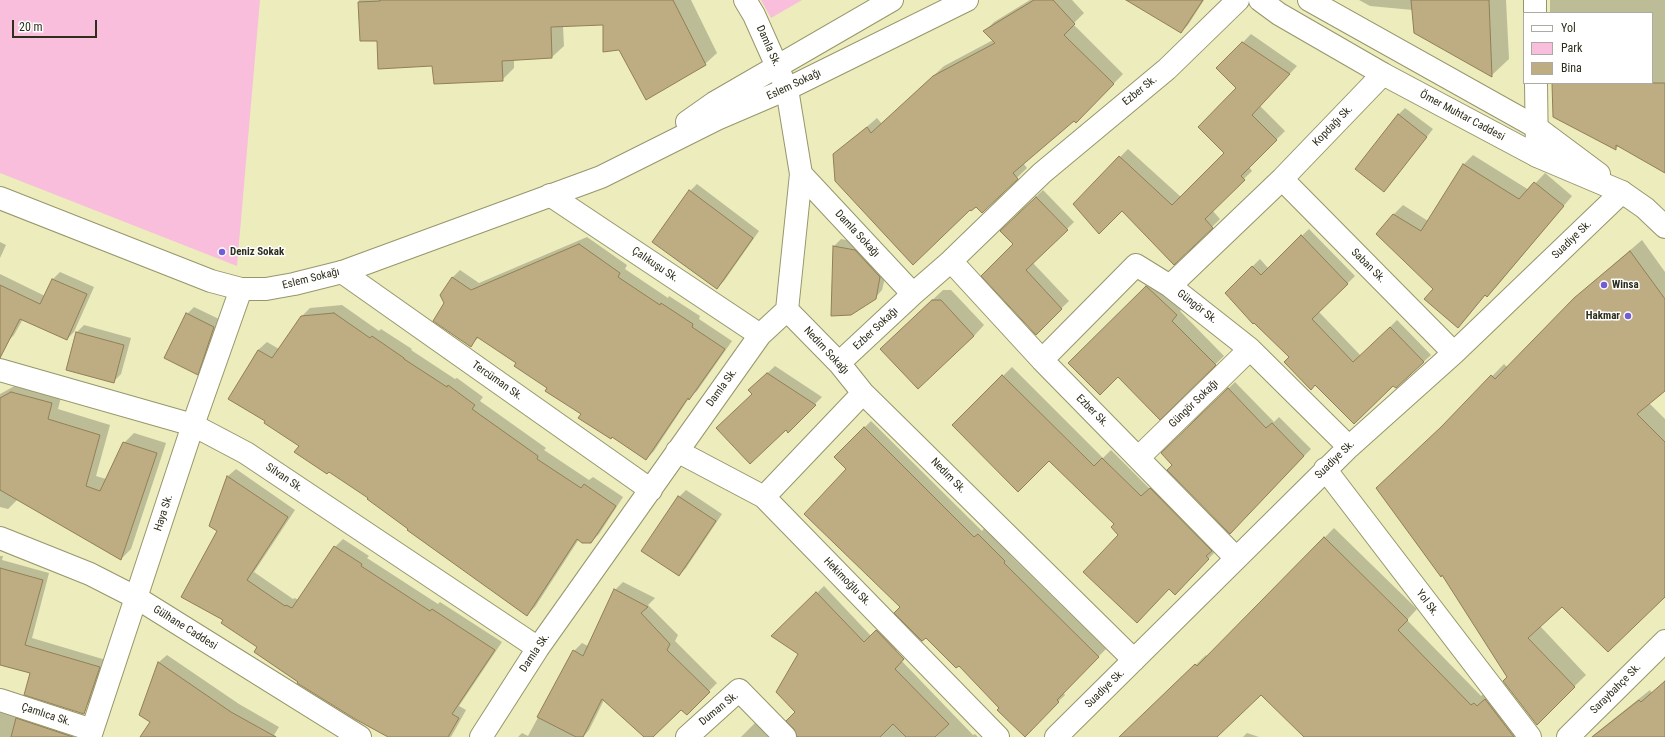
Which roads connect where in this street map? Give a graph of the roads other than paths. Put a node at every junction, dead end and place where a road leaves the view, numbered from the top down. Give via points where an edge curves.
1 (745, 0) edge
2 (892, 0) edge
3 (967, 0) edge
4 (1238, 0) edge
5 (1260, 0) edge
6 (1309, 0) edge
7 (1535, 0) edge
8 (1535, 12) edge
9 (777, 67) junction
10 (1384, 74) junction
11 (1536, 84) edge
12 (787, 89) junction
13 (1536, 126) junction
14 (1537, 156) junction
15 (620, 168) junction
16 (801, 174) junction
17 (1282, 179) junction
18 (1622, 192) junction
19 (550, 195) junction
20 (0, 198) edge
21 (1665, 227) edge
22 (951, 261) junction
23 (342, 272) junction
24 (1170, 286) junction
25 (240, 289) junction
26 (913, 294) junction
27 (787, 310) junction
28 (760, 335) junction
29 (1250, 349) junction
30 (1454, 353) junction
31 (1042, 360) junction
32 (839, 363) junction
33 (0, 370) edge
34 (863, 393) junction
35 (193, 424) junction
36 (1349, 447) junction
37 (676, 451) junction
38 (1138, 458) junction
39 (1326, 469) junction
40 (651, 490) junction
41 (764, 497) junction
42 (0, 538) edge
43 (1236, 558) junction
44 (137, 598) junction
45 (1665, 641) edge
46 (538, 648) junction
47 (1134, 660) junction
48 (0, 700) edge
49 (91, 734) edge
50 (360, 737) edge
51 (481, 737) edge
52 (687, 737) edge
53 (785, 737) edge
54 (998, 737) edge
55 (1056, 737) edge
56 (1530, 737) edge
57 (1568, 737) edge

1 - 9 street, Damla Sk.
2 - 9 street, Eslem Sokağı
3 - 12 street, Eslem Sokağı
4 - 22 street, Ezber Sk. via 1167,69 1042,172
5 - 10 street, Ömer Muhtar Caddesi via 1279,14
6 - 13 street
7 - 8 street
9 - 12 street, Damla Sk.
9 - 15 street, Eslem Sokağı via 714,103
10 - 14 street, Ömer Muhtar Caddesi
10 - 17 street, Kopdağı Sk.
11 - 13 street
12 - 15 street, Eslem Sokağı
12 - 16 street, Damla Sk.
13 - 14 street
13 - 18 street
14 - 18 street, Ömer Muhtar Caddesi
15 - 19 street, Eslem Sokağı
16 - 26 street, Damla Sokağı
16 - 27 street, Damla Sk.
17 - 24 street, Kopdağı Sk.
17 - 30 street, Saban Sk.
18 - 21 street, Ömer Muhtar Caddesi via 1645,208
18 - 30 street, Suadiye Sk.
19 - 23 street, Eslem Sokağı
19 - 28 street, Çalıkuşu Sk.
20 - 25 street, Eslem Sokağı via 211,282
22 - 26 street, Ezber Sk.
22 - 31 street, Ezber Sk.
23 - 25 street, Eslem Sokağı via 266,289
23 - 40 street, Tercüman Sk.
24 - 29 street, Güngör Sk.
24 - 31 street, Güngör Sk. via 1136,265
25 - 35 street, Haya Sk.
26 - 32 street, Ezber Sokağı
27 - 28 street, Damla Sk.
27 - 32 street, Nedim Sokağı
28 - 37 street, Damla Sk.
29 - 36 street, Güngör Sk.
29 - 38 street, Güngör Sokağı
30 - 36 street, Suadiye Sk.
31 - 38 street, Ezber Sk.
32 - 34 street, Nedim Sokağı
33 - 35 street, Silvan Sk.
34 - 41 street
34 - 47 street, Nedim Sk.
35 - 44 street, Haya Sk.
35 - 46 street, Silvan Sk. via 246,453
36 - 39 street, Suadiye Sk.
37 - 40 street, Damla Sk.
37 - 41 street, Hekimoğlu Sk.
38 - 43 street, Ezber Sk.
39 - 43 street, Suadiye Sk.
39 - 56 street, Yol Sk.
40 - 46 street, Damla Sk.
41 - 54 street, Hekimoğlu Sk.
42 - 44 street, Gülhane Caddesi via 90,574
43 - 47 street, Suadiye Sk.
44 - 49 street, Haya Sk.
44 - 50 street, Gülhane Caddesi
45 - 57 street, Saraybahçe Sk.
46 - 51 street, Damla Sk.
47 - 55 street, Suadiye Sk.
48 - 49 street, Çamlıca Sk.
52 - 53 street, Duman Sk. via 739,690

